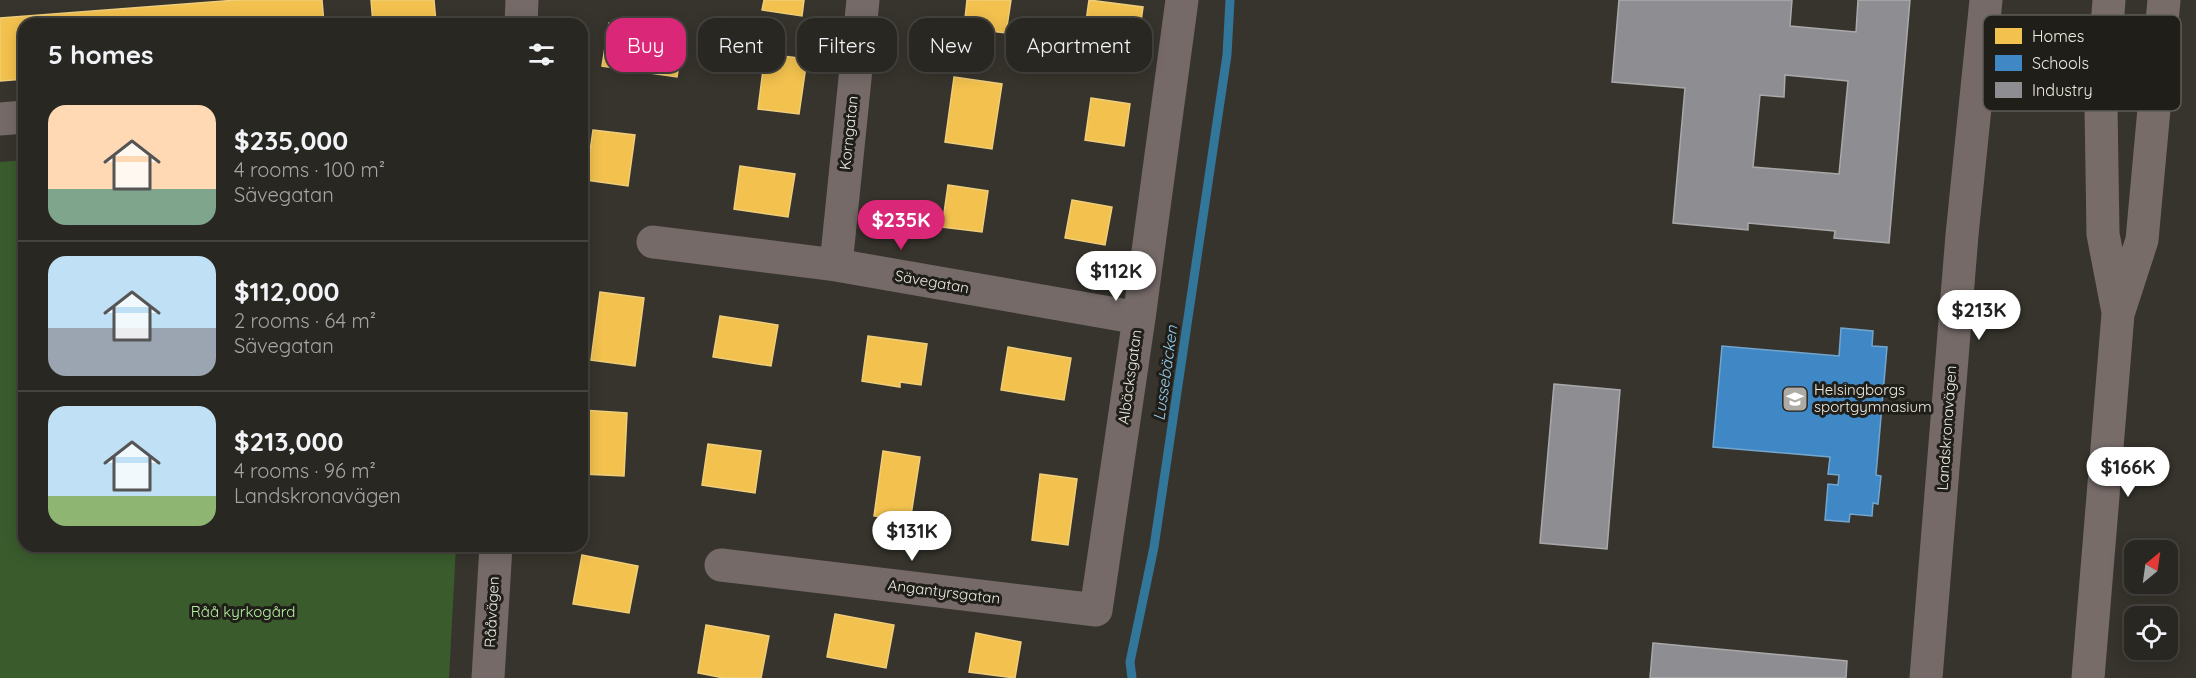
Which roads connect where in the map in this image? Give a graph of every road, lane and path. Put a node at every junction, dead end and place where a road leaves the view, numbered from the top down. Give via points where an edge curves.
1 (522, 0) edge
2 (864, 0) edge
3 (1182, 0) edge
4 (1986, 0) edge
5 (2109, 0) edge
6 (2164, 0) edge
7 (1984, 15) edge
8 (2108, 15) edge
9 (2163, 15) edge
10 (521, 18) edge
11 (1983, 30) edge
12 (2102, 111) edge
13 (2154, 111) edge
14 (18, 117) edge
15 (0, 118) edge
16 (653, 242) dead end
17 (836, 265) junction
18 (2118, 314) junction
19 (1139, 318) junction
20 (496, 552) edge
21 (721, 565) dead end
22 (1096, 610) joint
23 (488, 678) edge
24 (1926, 678) edge
25 (2088, 678) edge

1 - 10 street
2 - 17 street, Korngatan
3 - 19 street, Albäcksgatan
4 - 7 street, Landskronavägen
5 - 8 main road
6 - 9 main road
11 - 24 street, Landskronavägen
12 - 18 main road via 2103,234
13 - 18 main road via 2142,240
14 - 15 street
16 - 17 street, Sävegatan
17 - 19 street, Sävegatan
18 - 25 main road
19 - 22 street, Albäcksgatan
20 - 23 street, Rååvägen
21 - 22 street, Angantyrsgatan

